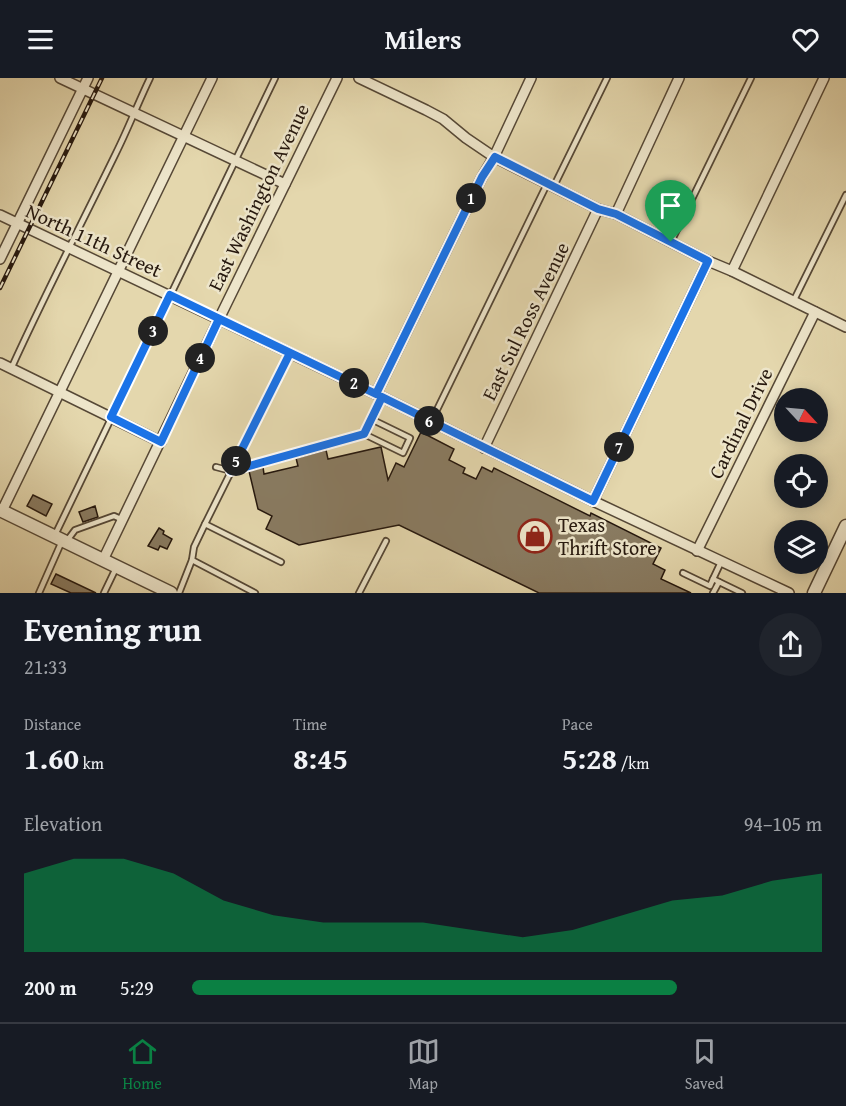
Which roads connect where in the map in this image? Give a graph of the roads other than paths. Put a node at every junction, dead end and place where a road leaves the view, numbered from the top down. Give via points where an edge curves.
1 (60, 78) edge
2 (88, 78) edge
3 (150, 78) edge
4 (212, 78) edge
5 (275, 78) edge
6 (337, 78) edge
7 (359, 78) edge
8 (531, 78) edge
9 (607, 78) edge
10 (679, 78) edge
11 (751, 78) edge
12 (824, 78) edge
13 (82, 89) junction
14 (135, 113) junction
15 (184, 136) junction
16 (495, 157) junction
17 (236, 160) junction
18 (285, 184) junction
19 (551, 185) junction
20 (846, 195) edge
21 (598, 209) junction
22 (616, 214) junction
23 (0, 215) edge
24 (17, 223) junction
25 (671, 242) junction
26 (69, 249) junction
27 (0, 259) edge
28 (708, 261) junction
29 (732, 270) junction
30 (118, 271) junction
31 (170, 295) junction
32 (793, 302) junction
33 (815, 312) junction
34 (219, 319) junction
35 (846, 327) edge
36 (290, 353) junction
37 (0, 363) edge
38 (11, 369) junction
39 (59, 392) junction
40 (379, 396) junction
41 (111, 417) junction
42 (371, 419) junction
43 (431, 422) junction
44 (364, 434) junction
45 (161, 442) junction
46 (484, 448) junction
47 (216, 467) dead end
48 (231, 471) junction
49 (593, 501) junction
50 (1, 512) edge
51 (123, 520) junction
52 (205, 524) junction
53 (846, 526) edge
54 (61, 540) junction
55 (386, 541) dead end
56 (697, 551) junction
57 (104, 560) junction
58 (192, 560) junction
59 (281, 562) dead end
60 (721, 562) junction
61 (117, 566) junction
62 (683, 573) dead end
63 (716, 580) junction
64 (39, 593) edge
65 (105, 593) edge
66 (171, 593) edge
67 (179, 593) edge
68 (255, 593) edge
69 (359, 593) edge
70 (713, 593) edge
71 (742, 593) edge
72 (789, 593) edge
73 (814, 593) edge

1 - 13 street
2 - 13 street
3 - 14 lane
4 - 15 street
5 - 17 lane
6 - 18 street, East Washington Avenue
7 - 16 street via 443,119
8 - 16 street
9 - 19 lane
10 - 22 street
11 - 25 lane
12 - 29 street
13 - 14 street
13 - 24 street
14 - 15 street
14 - 26 lane
15 - 17 street
15 - 30 street
16 - 19 street
16 - 40 street
17 - 18 street
17 - 31 lane
18 - 34 street, East Washington Avenue
19 - 21 street
19 - 43 lane
20 - 32 lane
21 - 22 street
21 - 46 street, East Sul Ross Avenue
22 - 25 street
23 - 24 street, North 11th Street
24 - 26 street, North 11th Street
24 - 27 street
25 - 28 street
26 - 30 street, North 11th Street
26 - 38 lane
28 - 29 street
28 - 49 street
29 - 32 street
30 - 31 street, North 11th Street
30 - 39 street
31 - 34 street, North 11th Street
31 - 41 lane
32 - 33 street
33 - 35 street
33 - 56 street, Cardinal Drive
34 - 36 street, North 11th Street
34 - 45 street, East Washington Avenue
36 - 40 street, North 11th Street
36 - 48 lane
37 - 38 street
38 - 39 street
39 - 41 street
39 - 50 street
40 - 42 lane
40 - 43 street, North 11th Street
41 - 45 street
41 - 54 lane
42 - 44 lane
42 - 44 lane via 410,438 403,453
43 - 46 street, North 11th Street
44 - 48 lane
45 - 51 street, East Washington Avenue
46 - 49 street, North 11th Street
47 - 48 lane
48 - 52 lane
49 - 56 street, North 11th Street
50 - 54 street
51 - 54 lane via 110,517 75,530
51 - 57 street, East Washington Avenue
52 - 58 lane
52 - 59 lane
53 - 73 street
54 - 57 street
54 - 64 lane
55 - 69 lane
56 - 60 street, North 11th Street
57 - 61 street
58 - 67 lane
58 - 68 lane
60 - 63 lane
60 - 72 street, North 11th Street
61 - 65 lane
61 - 66 street
62 - 63 lane via 710,586
63 - 70 lane
63 - 71 lane

